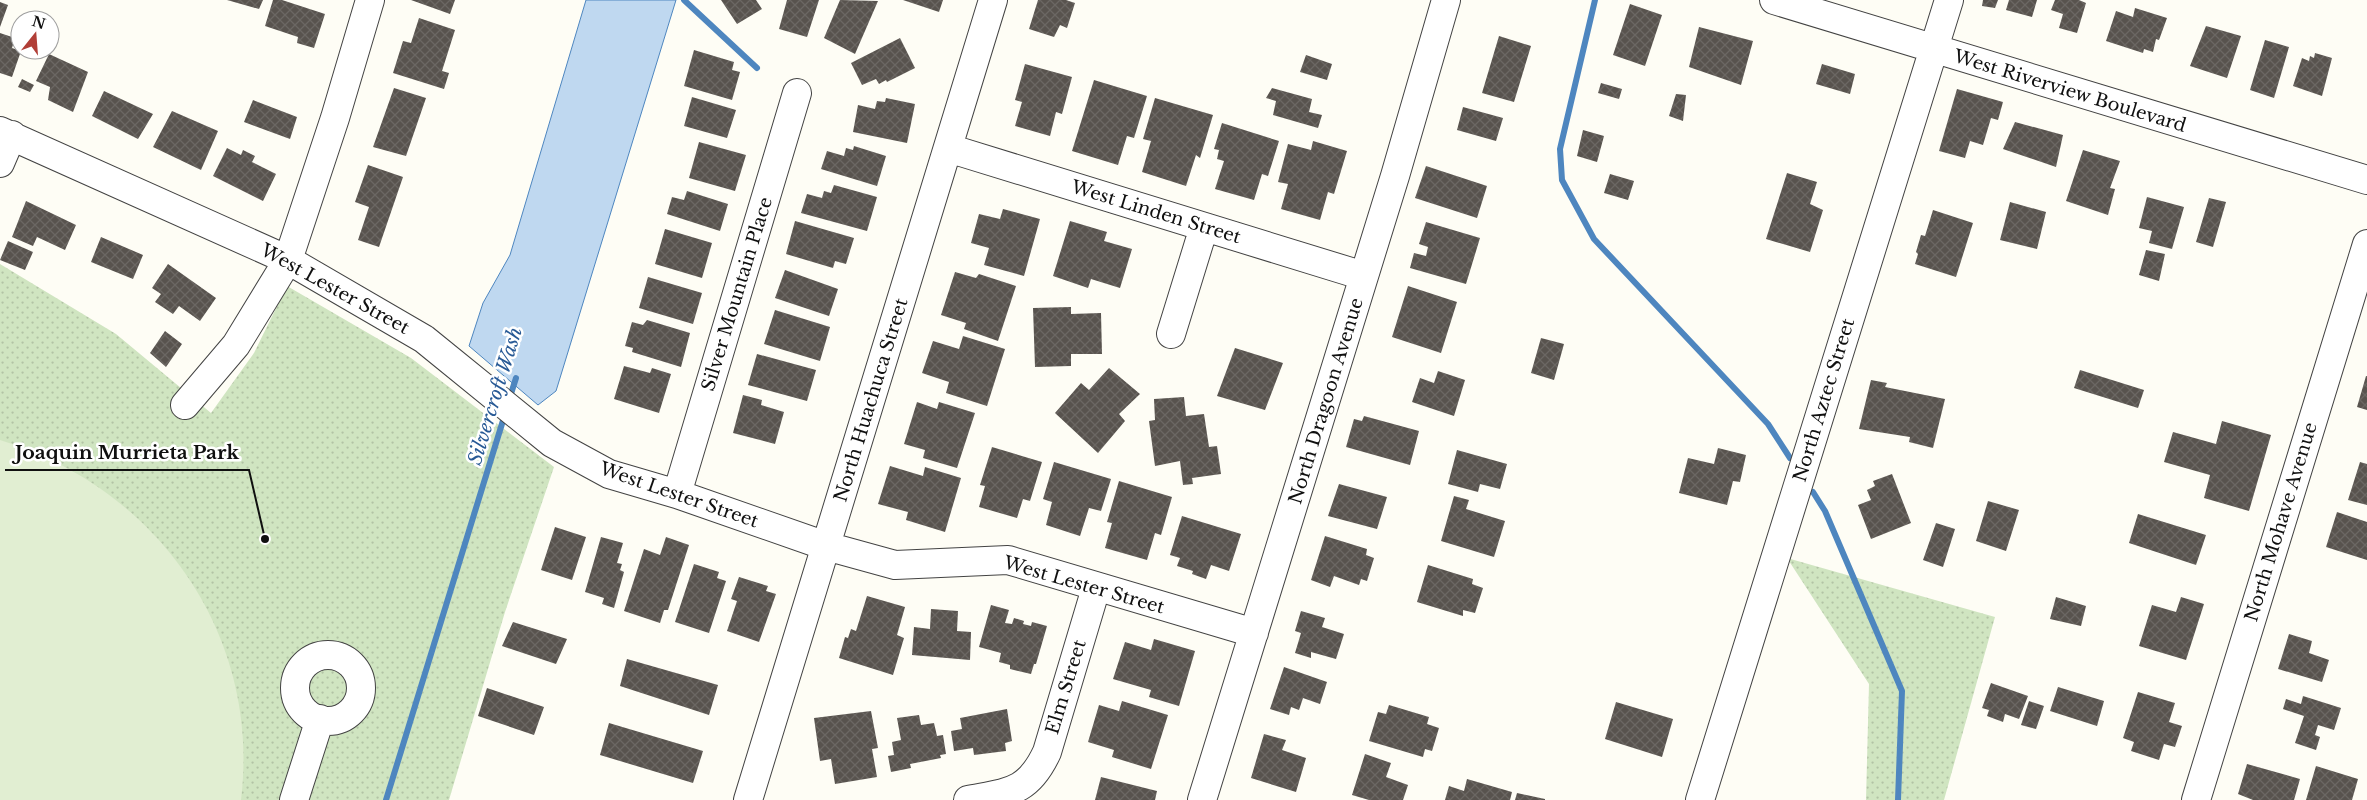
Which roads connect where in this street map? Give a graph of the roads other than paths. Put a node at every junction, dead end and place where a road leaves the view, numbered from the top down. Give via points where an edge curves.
1 (370, 0) edge
2 (993, 0) edge
3 (1446, 0) edge
4 (1774, 0) edge
5 (1949, 0) edge
6 (1933, 50) junction
7 (797, 93) dead end
8 (6, 133) edge
9 (948, 148) junction
10 (0, 163) edge
11 (2367, 180) edge
12 (1204, 227) junction
13 (2367, 244) edge
14 (288, 260) junction
15 (1364, 276) junction
16 (1171, 334) dead end
17 (185, 405) dead end
18 (677, 494) junction
19 (826, 546) junction
20 (1096, 588) junction
21 (1254, 633) junction
22 (320, 719) dead end
23 (294, 800) edge
24 (748, 800) edge
25 (968, 800) edge
26 (1202, 800) edge
27 (1700, 800) edge
28 (2196, 800) edge

1 - 14 street
2 - 9 street, North Huachuca Street
3 - 15 street, North Dragoon Avenue
4 - 6 street, West Riverview Boulevard
5 - 6 street, North Aztec Street
6 - 11 street, West Riverview Boulevard
6 - 27 street, North Aztec Street
7 - 18 street, Silver Mountain Place
8 - 10 street
8 - 14 street, West Lester Street
9 - 12 street, West Linden Street
9 - 19 street, North Huachuca Street
12 - 15 street, West Linden Street
12 - 16 street
13 - 28 street, North Mohave Avenue
14 - 17 street via 236,345
14 - 18 street, West Lester Street via 424,339 552,443 609,474
15 - 21 street, North Dragoon Avenue
18 - 19 street, West Lester Street
19 - 20 street, West Lester Street via 895,565 1008,560
19 - 24 street, North Huachuca Street
20 - 21 street, West Lester Street
20 - 25 street, Elm Street via 1039,770 1028,782 1002,793
21 - 26 street, North Dragoon Avenue
22 - 23 street

